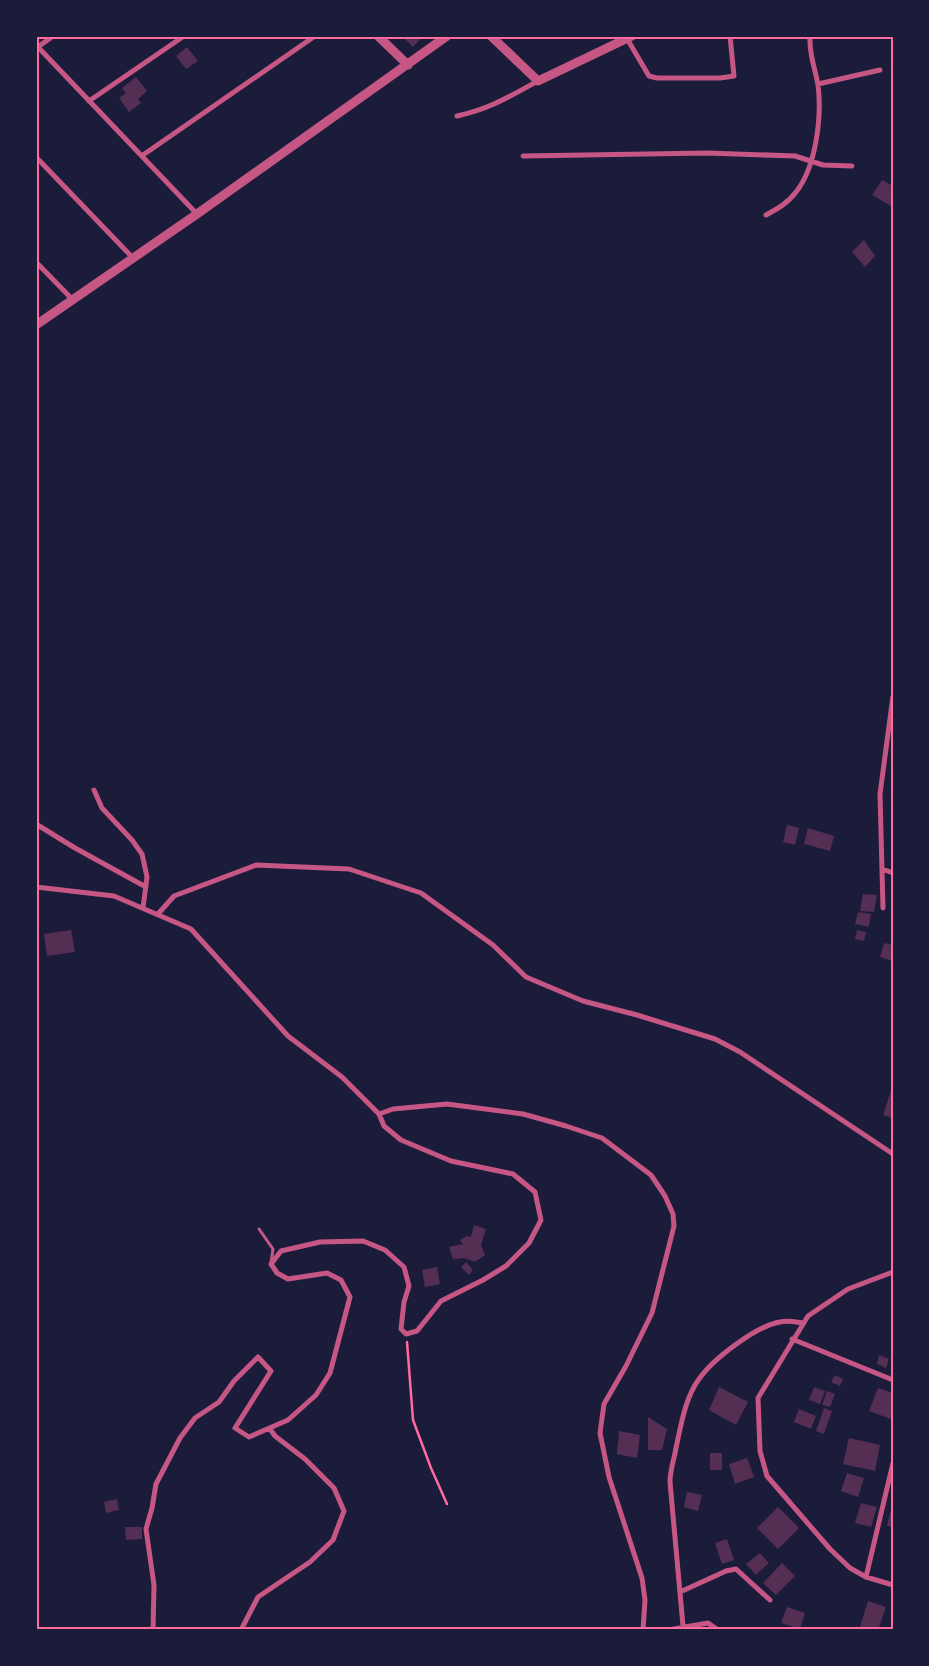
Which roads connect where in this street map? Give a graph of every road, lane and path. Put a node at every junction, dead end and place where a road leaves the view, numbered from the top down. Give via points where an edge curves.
1 (53, 36) edge
2 (184, 36) edge
3 (315, 36) edge
4 (378, 36) edge
5 (447, 36) edge
6 (492, 36) edge
7 (730, 36) edge
8 (810, 36) edge
9 (628, 37) edge
10 (37, 46) edge
11 (408, 65) junction
12 (880, 70) dead end
13 (538, 81) junction
14 (818, 84) junction
15 (89, 101) junction
16 (457, 116) dead end
17 (143, 155) junction
18 (524, 156) dead end
19 (36, 157) edge
20 (811, 160) junction
21 (852, 166) dead end
22 (198, 214) junction
23 (766, 215) dead end
24 (132, 257) junction
25 (36, 262) edge
26 (72, 299) junction
27 (36, 325) edge
28 (893, 696) edge
29 (94, 790) dead end
30 (36, 824) edge
31 (882, 869) junction
32 (893, 873) edge
33 (36, 887) edge
34 (146, 887) junction
35 (142, 908) junction
36 (883, 908) dead end
37 (158, 914) junction
38 (379, 1114) junction
39 (893, 1154) edge
40 (259, 1229) dead end
41 (271, 1264) junction
42 (893, 1272) edge
43 (803, 1323) junction
44 (406, 1334) junction
45 (792, 1339) junction
46 (893, 1380) edge
47 (270, 1429) junction
48 (893, 1464) edge
49 (447, 1504) dead end
50 (866, 1577) junction
51 (893, 1585) edge
52 (680, 1592) junction
53 (770, 1600) dead end
54 (682, 1626) junction
55 (152, 1630) edge
56 (241, 1630) edge
57 (643, 1630) edge
58 (668, 1630) edge
59 (718, 1630) edge

1 - 10 street
2 - 15 street
3 - 17 street
4 - 11 street
5 - 11 street
6 - 13 street
7 - 9 street via 734,76 720,78 649,76
8 - 14 street
9 - 13 street
10 - 15 street
11 - 22 street
12 - 14 street
13 - 16 street via 498,104
14 - 20 street via 820,119
15 - 17 street
17 - 22 street
18 - 20 street via 707,153 795,156
19 - 24 street
20 - 21 street via 823,165
20 - 23 street via 796,193 783,206
22 - 24 street
24 - 26 street
25 - 26 street
26 - 27 street
28 - 31 street via 880,794
29 - 34 street via 102,808 142,854
30 - 34 street
31 - 32 street
31 - 36 street
33 - 35 street via 114,896
34 - 35 street
35 - 37 street
37 - 38 street via 191,929 288,1036 342,1077
37 - 39 street via 174,896 256,865 349,869 420,893 493,944 526,977 583,1001 715,1039 740,1052
38 - 44 street via 384,1126 402,1140 450,1161 513,1174 535,1192 541,1220 529,1243 506,1266 441,1301 417,1330
38 - 57 street via 393,1109 447,1104 523,1114 566,1126 602,1138 651,1175 665,1196 674,1226 652,1313 604,1404 600,1433 609,1477 642,1578 645,1600
40 - 41 lane via 273,1250
41 - 44 street via 282,1251 320,1242 363,1241 385,1250 404,1267 409,1286 401,1329
41 - 47 street via 277,1273 288,1279 327,1273 341,1280 350,1298 330,1373 316,1396 288,1420
42 - 43 street via 848,1288
43 - 45 street
43 - 52 street via 780,1322 761,1329 716,1360 698,1379 683,1414 670,1470
44 - 49 path via 413,1420
45 - 46 street
45 - 50 street via 758,1398 760,1451 767,1476 830,1549 850,1568
47 - 55 street via 248,1437 235,1428 271,1371 258,1357 219,1402 195,1418 180,1438 156,1484 146,1529 154,1585
47 - 56 street via 334,1488 344,1511 333,1540 310,1562 258,1597
48 - 50 street
50 - 51 street
52 - 53 street via 736,1569
52 - 54 street
54 - 58 street
54 - 59 street via 708,1622

